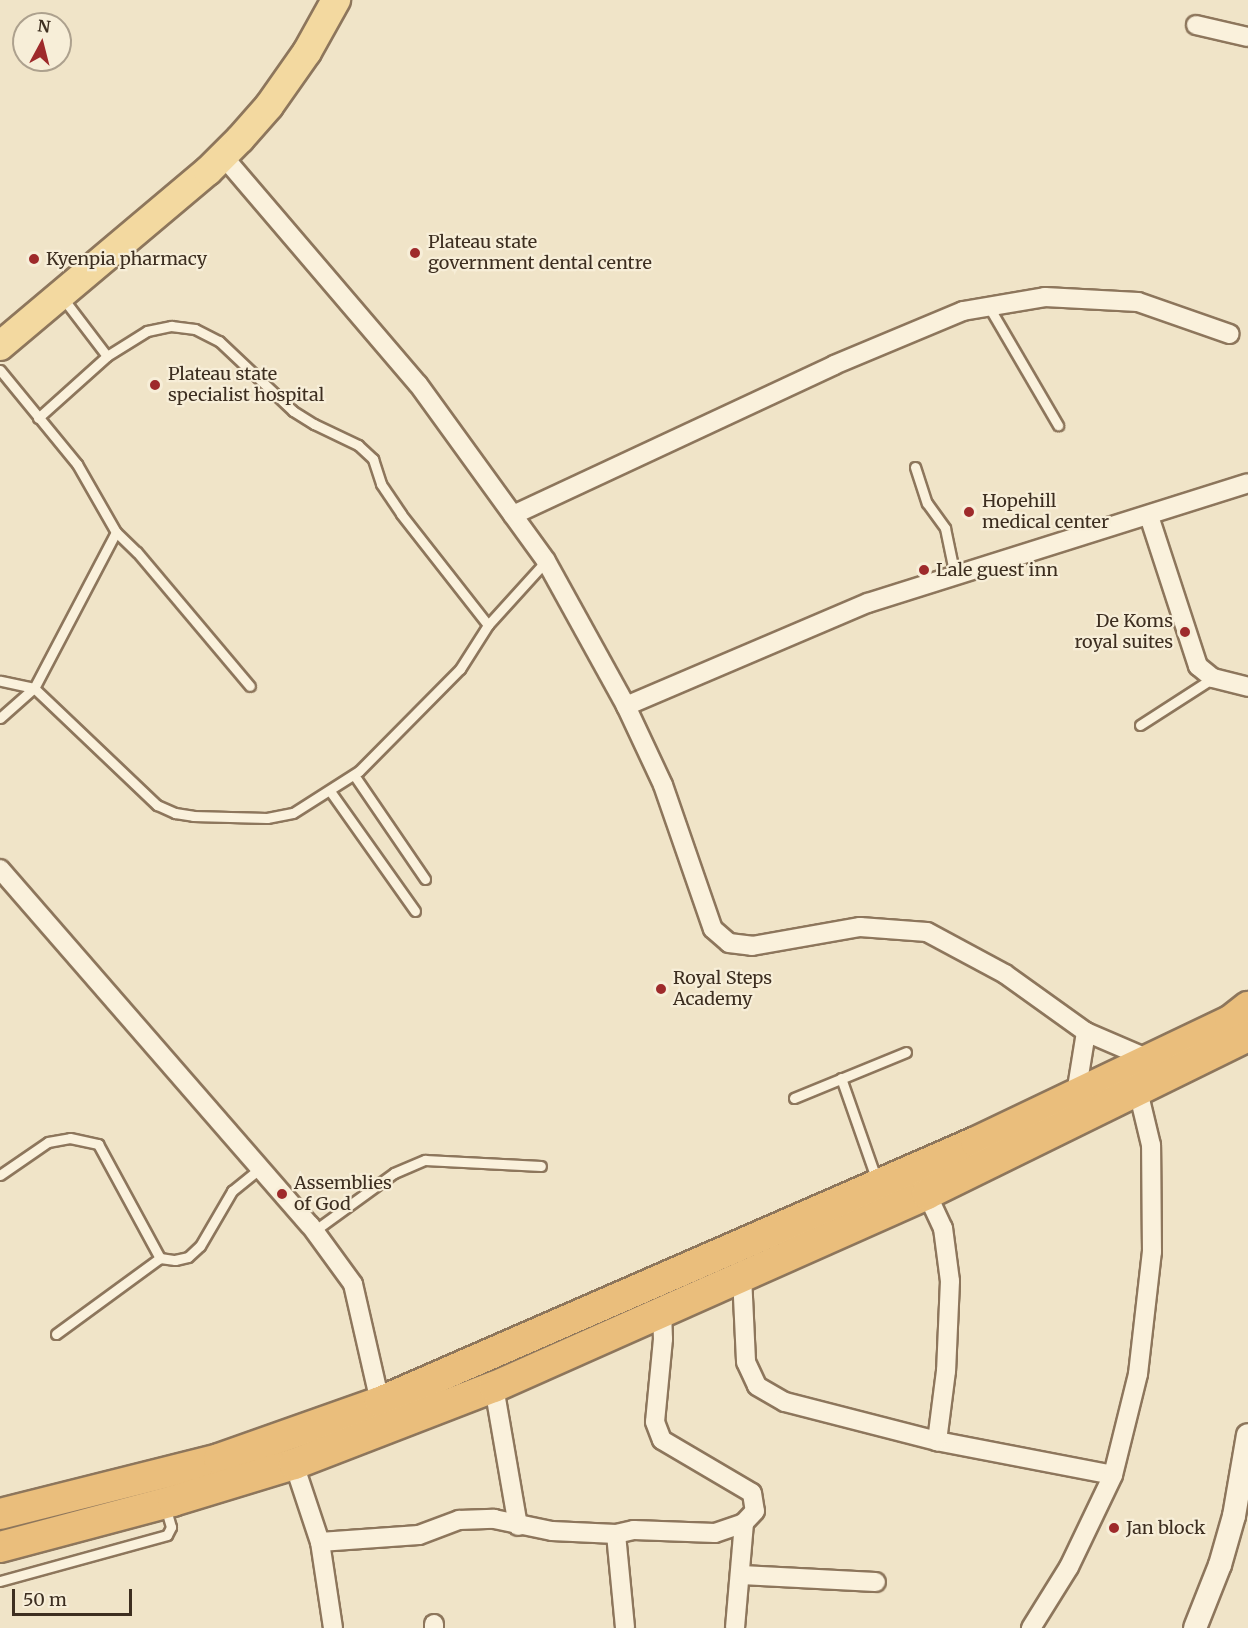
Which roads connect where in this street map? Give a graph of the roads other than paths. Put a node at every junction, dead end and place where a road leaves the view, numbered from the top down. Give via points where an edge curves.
1 (336, 0) edge
2 (1196, 25) dead end
3 (1248, 37) edge
4 (223, 156) junction
5 (61, 295) junction
6 (989, 307) junction
7 (1230, 334) dead end
8 (0, 346) edge
9 (106, 356) junction
10 (0, 370) edge
11 (38, 418) junction
12 (1058, 426) dead end
13 (915, 467) dead end
14 (1248, 483) edge
15 (513, 515) junction
16 (1149, 516) junction
17 (116, 532) junction
18 (546, 561) junction
19 (955, 576) junction
20 (488, 625) junction
21 (1213, 678) junction
22 (0, 681) edge
23 (250, 686) dead end
24 (1248, 687) edge
25 (34, 688) junction
26 (626, 706) junction
27 (0, 718) edge
28 (1140, 725) dead end
29 (354, 775) junction
30 (330, 791) junction
31 (0, 869) edge
32 (425, 879) dead end
33 (415, 910) dead end
34 (1248, 1007) edge
35 (1086, 1032) junction
36 (1240, 1046) edge
37 (906, 1052) dead end
38 (1149, 1059) junction
39 (841, 1078) junction
40 (1138, 1091) junction
41 (1076, 1094) junction
42 (794, 1098) dead end
43 (541, 1167) dead end
44 (259, 1169) junction
45 (0, 1175) edge
46 (878, 1184) junction
47 (927, 1194) junction
48 (813, 1228) junction
49 (314, 1231) junction
50 (160, 1258) junction
51 (742, 1276) junction
52 (662, 1311) junction
53 (56, 1334) dead end
54 (494, 1386) junction
55 (380, 1402) junction
56 (1248, 1435) edge
57 (937, 1441) junction
58 (294, 1464) junction
59 (1113, 1475) junction
60 (164, 1503) junction
61 (0, 1514) edge
62 (1248, 1518) edge
63 (744, 1522) junction
64 (518, 1526) junction
65 (616, 1534) junction
66 (320, 1542) junction
67 (0, 1547) edge
68 (741, 1575) junction
69 (0, 1581) edge
70 (876, 1582) dead end
71 (333, 1628) edge
72 (626, 1628) edge
73 (735, 1628) edge
74 (1031, 1628) edge
75 (1195, 1628) edge
76 (1212, 1628) edge

1 - 4 main road via 307,52 269,106
2 - 3 street
4 - 5 main road
4 - 15 street via 418,384
5 - 8 main road
5 - 9 lane
6 - 7 street via 1045,297 1138,303
6 - 12 lane
6 - 15 street via 963,311 834,365
9 - 11 lane
9 - 20 lane via 147,331 171,326 195,329 219,341 293,411 358,445 373,459 381,484 401,514
10 - 11 lane
11 - 17 lane via 77,464
13 - 19 lane via 927,503 945,528
14 - 16 street
15 - 18 street
16 - 19 street
16 - 21 street via 1198,666
17 - 23 lane
17 - 25 lane
18 - 20 lane
18 - 26 street
19 - 26 street via 868,603
20 - 29 lane via 460,669
21 - 24 street
21 - 28 lane
22 - 25 lane
25 - 27 lane
25 - 30 lane via 157,805 175,813 267,818 292,813
26 - 35 street via 663,785 713,929 729,943 752,946 860,927 927,932 1005,974
29 - 30 lane
29 - 32 lane
30 - 33 lane
31 - 44 street
34 - 38 highway via 1230,1021
35 - 38 street
35 - 41 street
36 - 40 highway
37 - 39 lane
38 - 41 highway
39 - 42 lane
39 - 46 lane
40 - 47 highway
40 - 59 street via 1151,1145 1152,1252 1138,1374
41 - 46 highway
43 - 49 lane via 425,1160 394,1173
44 - 49 street
44 - 50 lane via 232,1191 200,1246 188,1257
45 - 50 lane via 48,1142 70,1138 98,1144
46 - 48 highway
47 - 48 highway
47 - 57 street via 943,1228 950,1281 946,1371
48 - 51 highway
48 - 55 highway
49 - 55 street via 353,1284
50 - 53 lane
51 - 52 highway
51 - 57 street via 746,1362 757,1386 785,1402
52 - 54 highway
52 - 63 street via 655,1422 662,1440 752,1492 755,1511
54 - 58 highway
54 - 64 street
55 - 61 highway via 219,1459
56 - 75 street via 1234,1516
57 - 59 street
58 - 60 highway
58 - 66 street
59 - 74 street via 1069,1567
60 - 67 highway
60 - 69 lane via 171,1527 166,1535
62 - 76 street
63 - 65 street via 715,1533 633,1530
63 - 68 street
64 - 65 street
64 - 66 street via 494,1519 459,1520 419,1535
65 - 72 street
66 - 71 street
68 - 70 street
68 - 73 street

